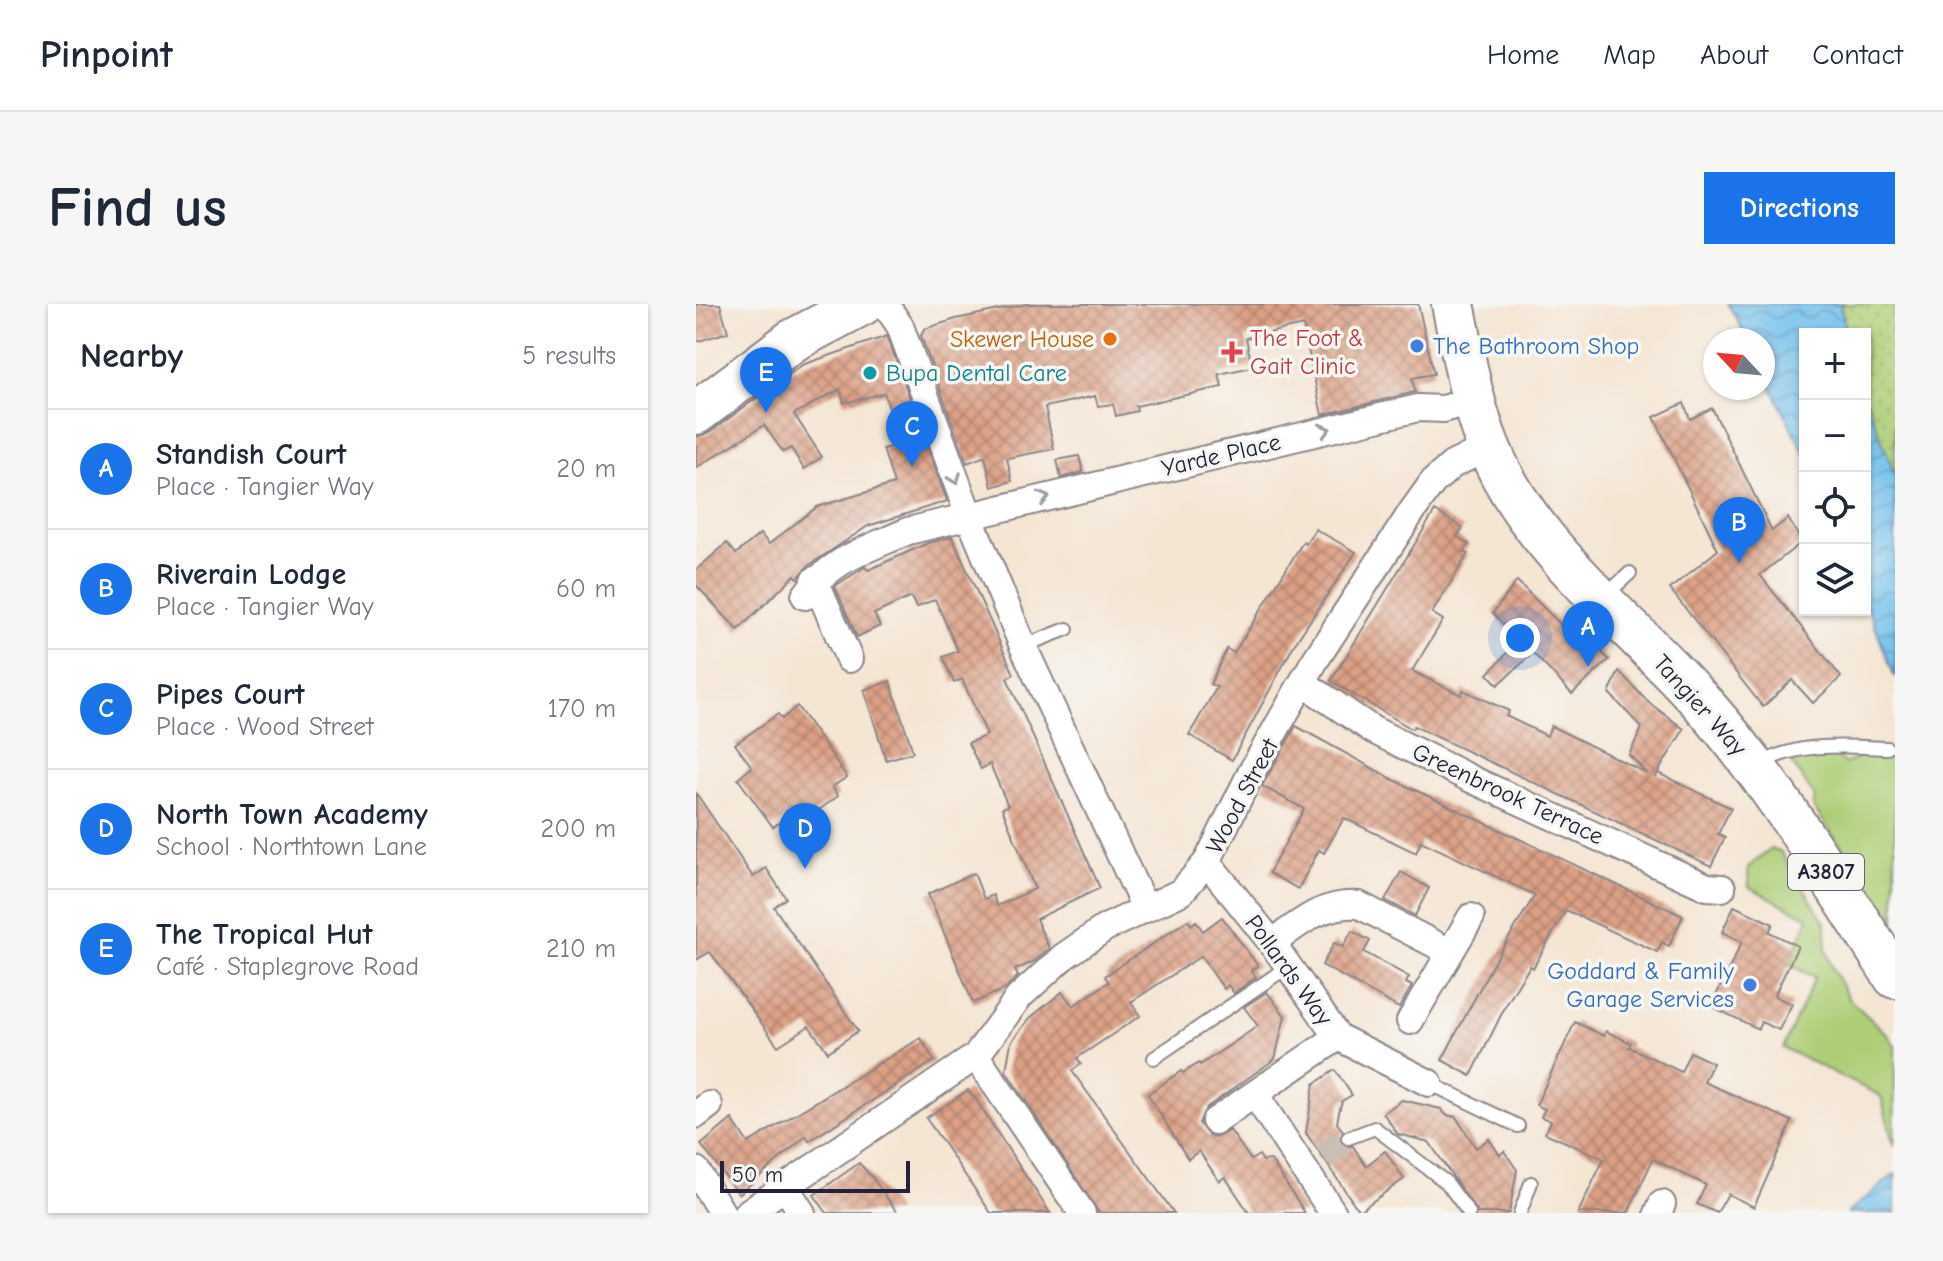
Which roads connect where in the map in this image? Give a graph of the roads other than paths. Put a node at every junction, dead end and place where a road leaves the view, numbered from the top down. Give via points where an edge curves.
1 (862, 304) edge
2 (885, 304) edge
3 (1453, 304) edge
4 (1474, 399) junction
5 (696, 413) edge
6 (1488, 447) junction
7 (969, 516) junction
8 (1067, 629) dead end
9 (1023, 646) junction
10 (849, 659) dead end
11 (1303, 683) junction
12 (1887, 748) dead end
13 (1755, 768) junction
14 (1207, 862) junction
15 (1722, 888) dead end
16 (1144, 906) junction
17 (1471, 917) dead end
18 (1272, 943) junction
19 (1450, 952) junction
20 (1289, 966) junction
21 (1895, 977) edge
22 (1410, 1021) dead end
23 (1338, 1037) junction
24 (976, 1056) junction
25 (1154, 1058) dead end
26 (1429, 1083) joint
27 (1256, 1096) junction
28 (1215, 1121) dead end
29 (1518, 1126) dead end
30 (1348, 1138) tunnel mouth
31 (696, 1170) edge
32 (1531, 1183) dead end
33 (785, 1186) junction
34 (722, 1213) edge
35 (747, 1213) edge
36 (802, 1213) edge
37 (1082, 1213) edge
38 (1333, 1213) edge
39 (1469, 1213) edge
40 (1520, 1213) edge

1 - 5 main road via 792,341
2 -> 7 street via 900,326
3 - 4 main road, A3807
4 - 6 main road, A3807
7 -> 4 street, Yarde Place
6 - 11 street, Wood Street via 1452,465 1433,482
6 - 13 main road, Tangier Way / A3807 via 1528,517 1615,586
7 - 9 street
7 - 10 street via 908,531 842,560 810,588
8 - 9 lane
9 - 16 street
11 - 14 street, Wood Street
11 - 15 street, Greenbrook Terrace via 1373,730 1471,779 1707,887
12 - 13 lane via 1779,752
13 - 21 main road, Tangier Way / A3807
14 - 16 street, Wood Street via 1181,892
14 - 18 street, Pollards Way
16 - 24 street, Wood Street via 1052,967 1019,997
17 - 19 street
18 - 19 street via 1316,911 1343,904 1359,905
18 - 20 street, Pollards Way
19 - 22 street
20 - 23 street, Pollards Way
20 - 25 lane
23 - 26 street, Pollards Way
23 - 27 street
24 - 33 street, Wood Street
24 - 37 street
26 - 29 lane
27 - 28 street
27 - 38 street via 1314,1163
30 - 39 lane via 1375,1128 1447,1183
31 - 34 street
32 - 40 lane
33 - 35 street, Wood Street
33 - 36 street

